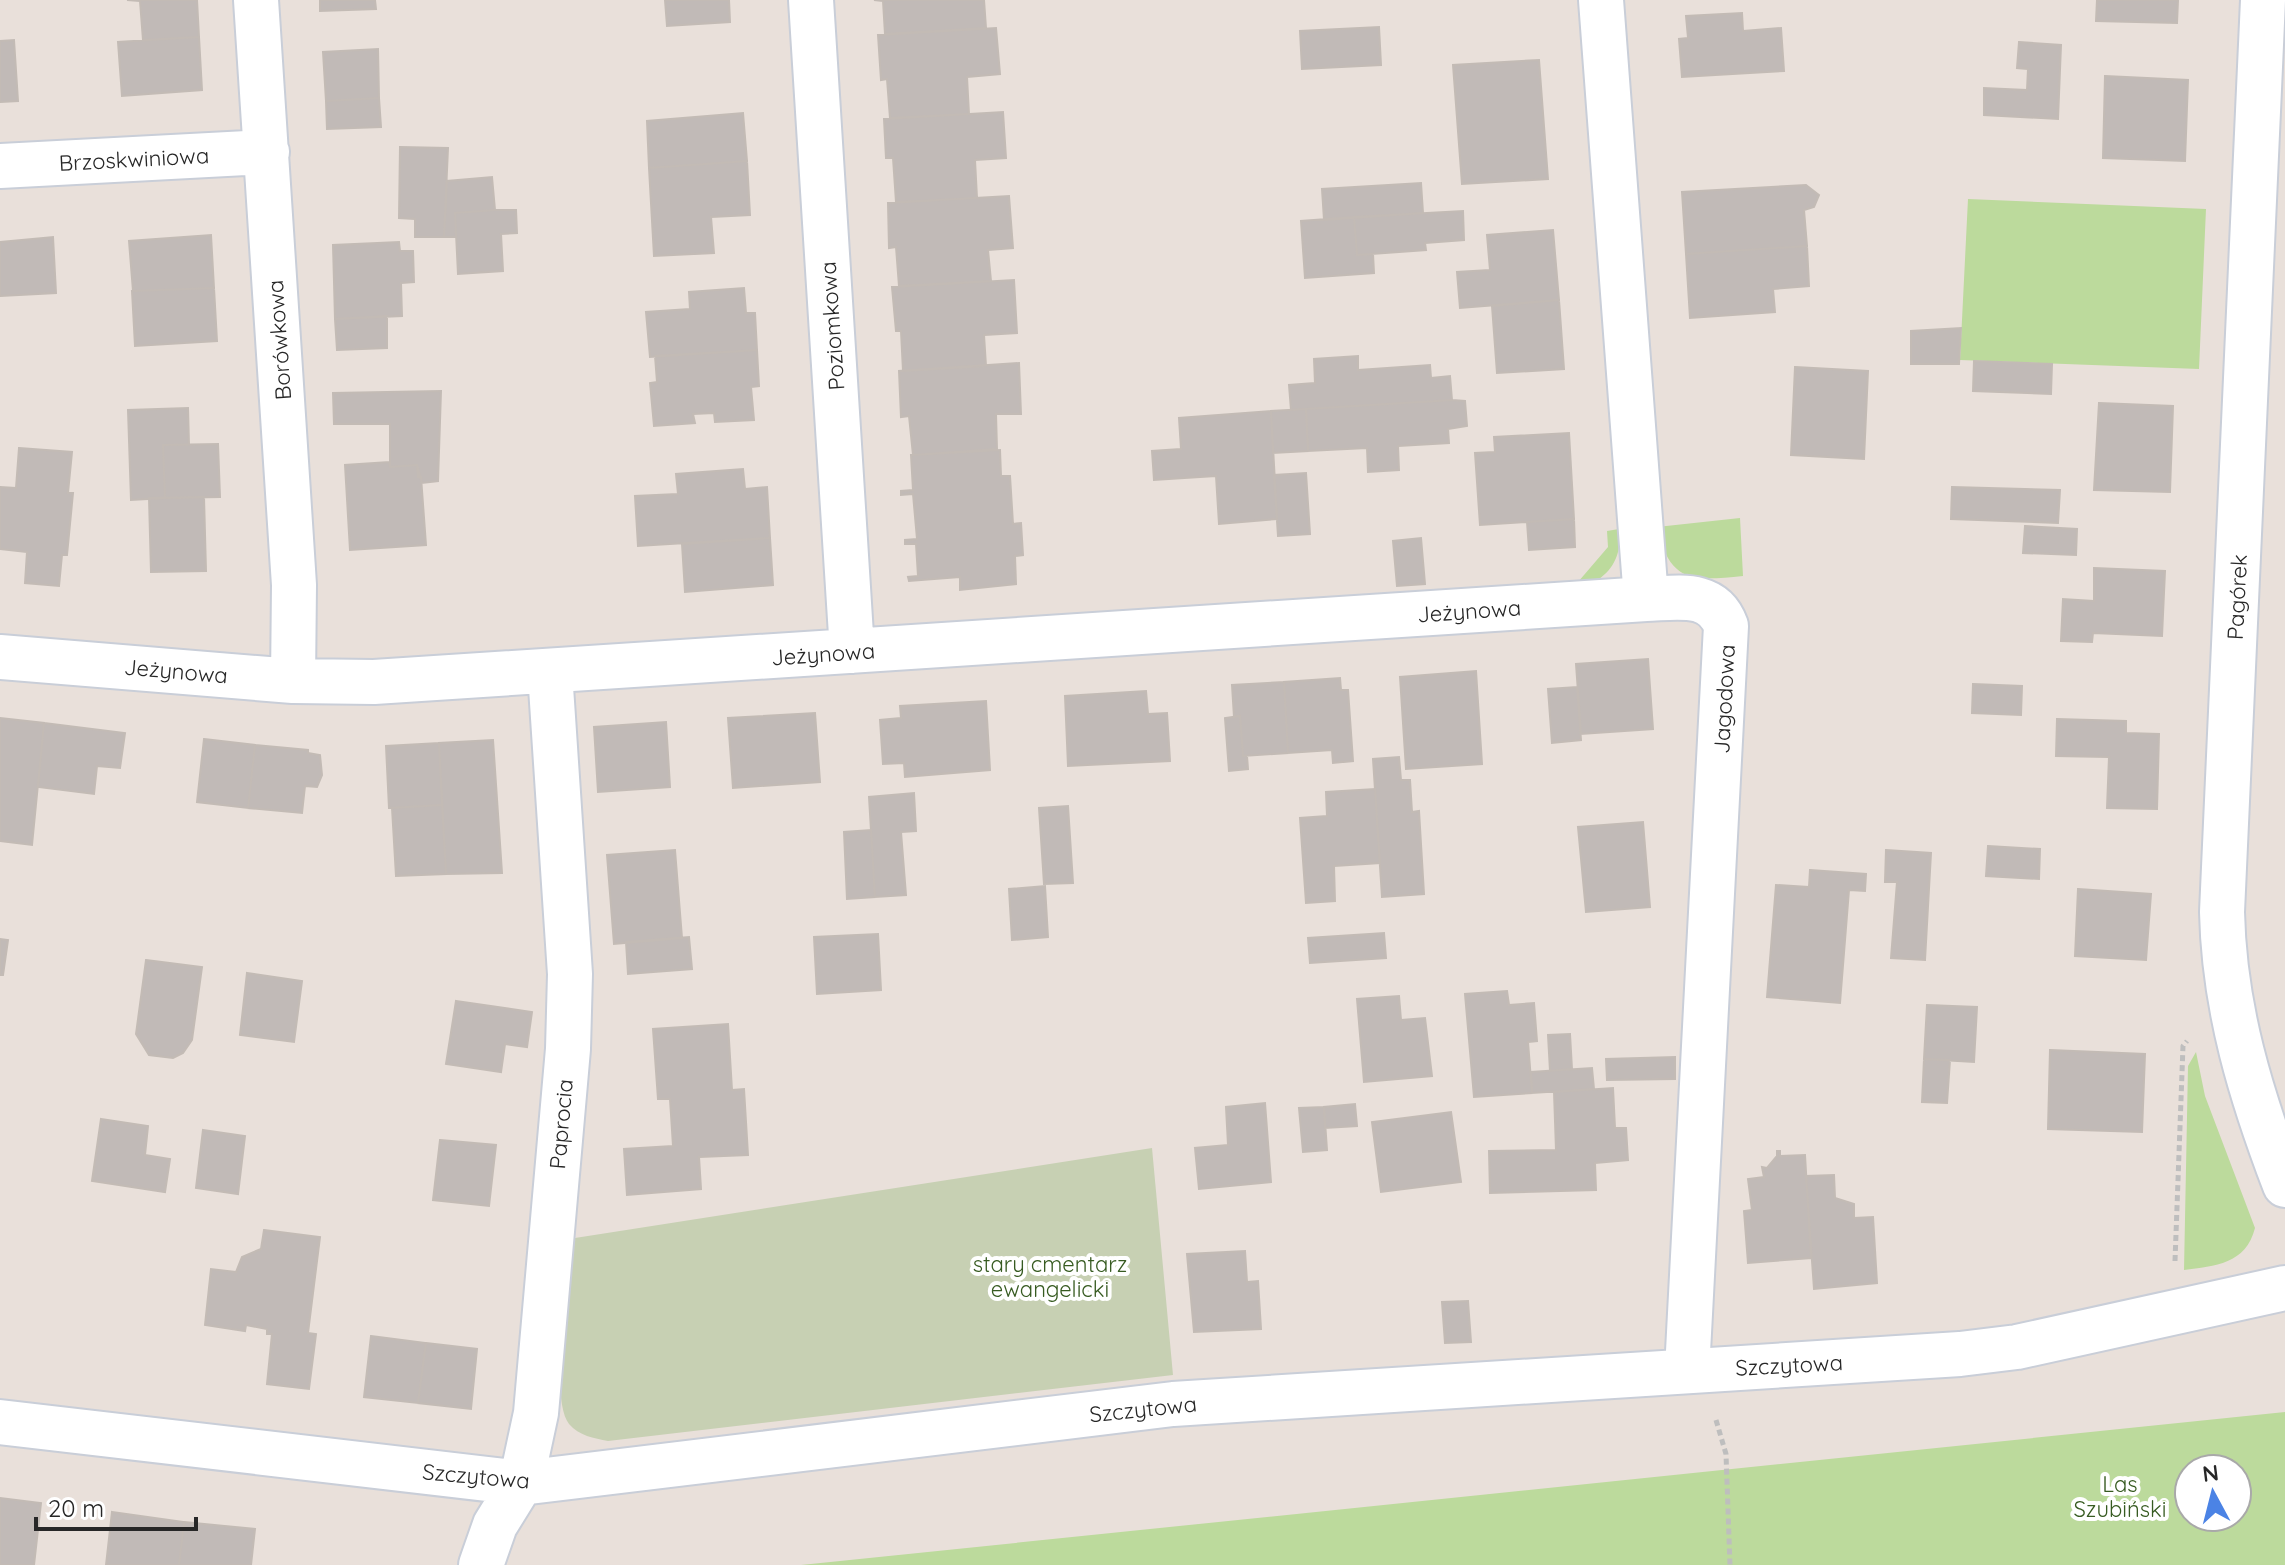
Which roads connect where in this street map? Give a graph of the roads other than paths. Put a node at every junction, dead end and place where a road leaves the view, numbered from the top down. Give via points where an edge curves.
1 (256, 0) edge
2 (811, 0) edge
3 (1601, 0) edge
4 (2263, 0) edge
5 (267, 152) junction
6 (0, 166) edge
7 (1646, 599) junction
8 (852, 651) junction
9 (0, 657) edge
10 (550, 672) junction
11 (293, 681) junction
12 (2285, 1185) edge
13 (2285, 1288) edge
14 (1687, 1371) junction
15 (0, 1422) edge
16 (521, 1483) junction
17 (481, 1565) edge

1 - 5 street, Borówkowa
2 - 8 street, Poziomkowa
3 - 7 street
4 - 12 street, Pagórek via 2222,912 2236,1033
5 - 6 street, Brzoskwiniowa
5 - 11 street, Borówkowa via 294,585
7 - 8 street, Jeżynowa
7 - 14 street, Jagodowa via 1701,599 1721,611 1726,626
8 - 10 street, Jeżynowa
9 - 11 street, Jeżynowa
10 - 11 street, Jeżynowa
10 - 16 street, Paprocia via 570,1007 536,1413
13 - 14 street, Szczytowa via 2017,1347
14 - 16 street, Szczytowa via 1173,1404
15 - 16 street, Szczytowa
16 - 17 street, Paprocia via 495,1525

